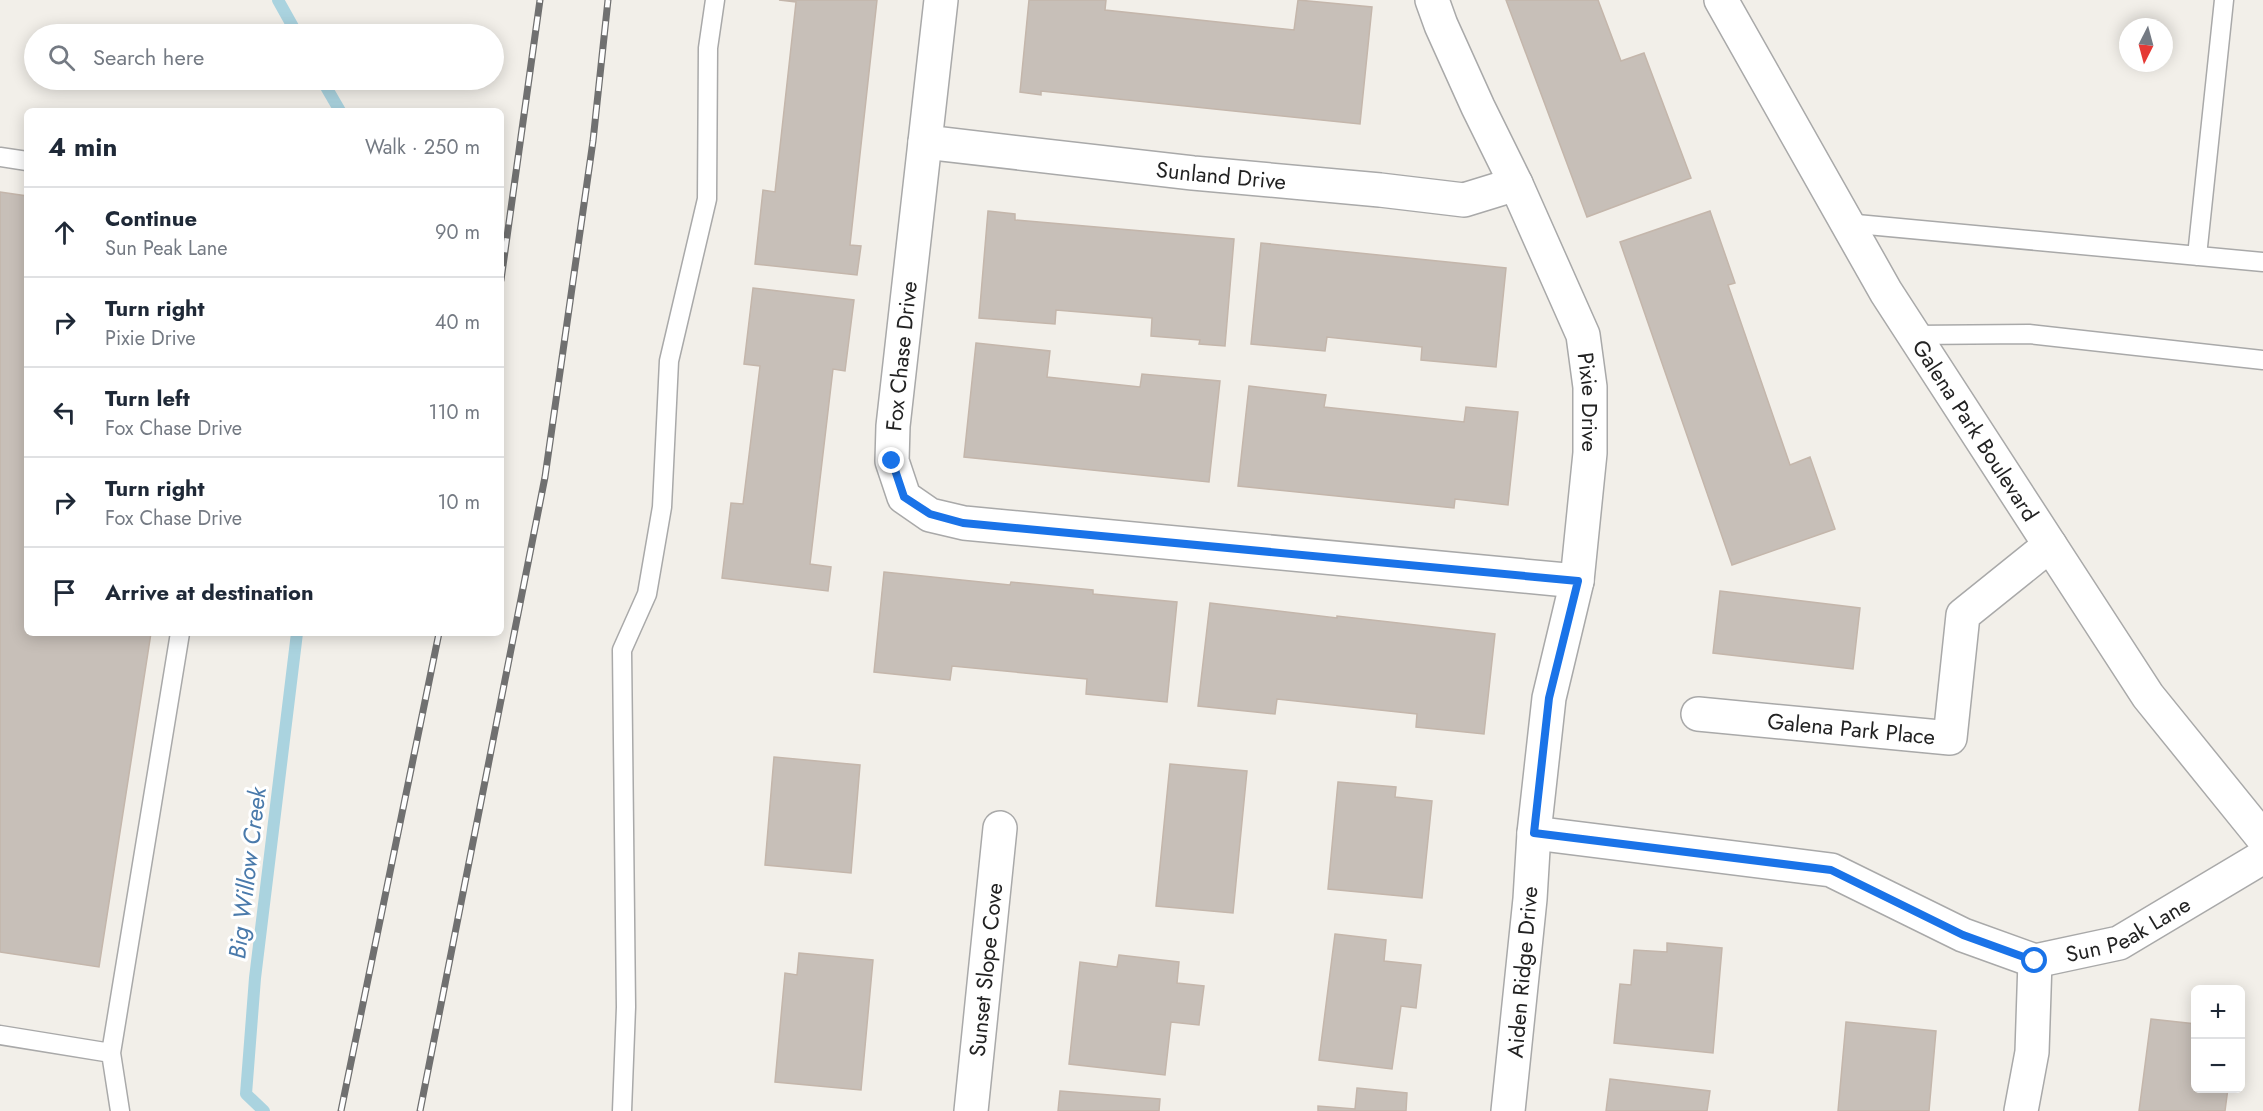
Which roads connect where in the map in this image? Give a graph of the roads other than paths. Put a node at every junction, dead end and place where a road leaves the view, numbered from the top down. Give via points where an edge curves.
1 (715, 0) edge
2 (940, 0) edge
3 (1432, 0) edge
4 (1721, 0) edge
5 (2224, 0) edge
6 (925, 142) junction
7 (0, 157) edge
8 (24, 161) edge
9 (1516, 184) junction
10 (1846, 223) junction
11 (2197, 256) junction
12 (2263, 262) edge
13 (1914, 335) junction
14 (2263, 360) edge
15 (2050, 545) junction
16 (1578, 581) junction
17 (180, 636) edge
18 (1698, 714) dead end
19 (1000, 828) dead end
20 (1534, 833) junction
21 (2263, 838) edge
22 (2263, 857) edge
23 (2035, 961) junction
24 (0, 1035) edge
25 (111, 1053) junction
26 (120, 1111) edge
27 (622, 1111) edge
28 (971, 1111) edge
29 (1508, 1111) edge
30 (2021, 1111) edge

1 - 27 lane via 708,48 707,199 669,361 662,507 647,594 622,650 626,1007
2 - 6 street, Fox Chase Drive
3 - 9 street, Pixie Drive
4 - 10 street, Galena Park Boulevard
5 - 11 lane
6 - 9 street, Sunland Drive via 1464,200
6 - 16 street, Fox Chase Drive via 892,426 892,461 904,497 930,514 963,523
7 - 8 lane
9 - 16 street, Pixie Drive via 1584,335 1590,387 1590,453
10 - 11 lane
10 - 13 street, Galena Park Boulevard
11 - 12 lane
13 - 14 lane via 2029,334
13 - 15 street, Galena Park Boulevard
15 - 18 street, Galena Park Place via 1963,615 1950,738
15 - 21 street, Galena Park Boulevard via 2148,696
16 - 20 street, Pixie Drive via 1549,698
17 - 25 lane
19 - 28 street, Sunset Slope Cove
20 - 23 street, Sun Peak Lane via 1831,870 1963,935
20 - 29 street, Aiden Ridge Drive
22 - 23 street, Sun Peak Lane via 2119,943
23 - 30 street via 2032,1052
24 - 25 lane
25 - 26 lane

